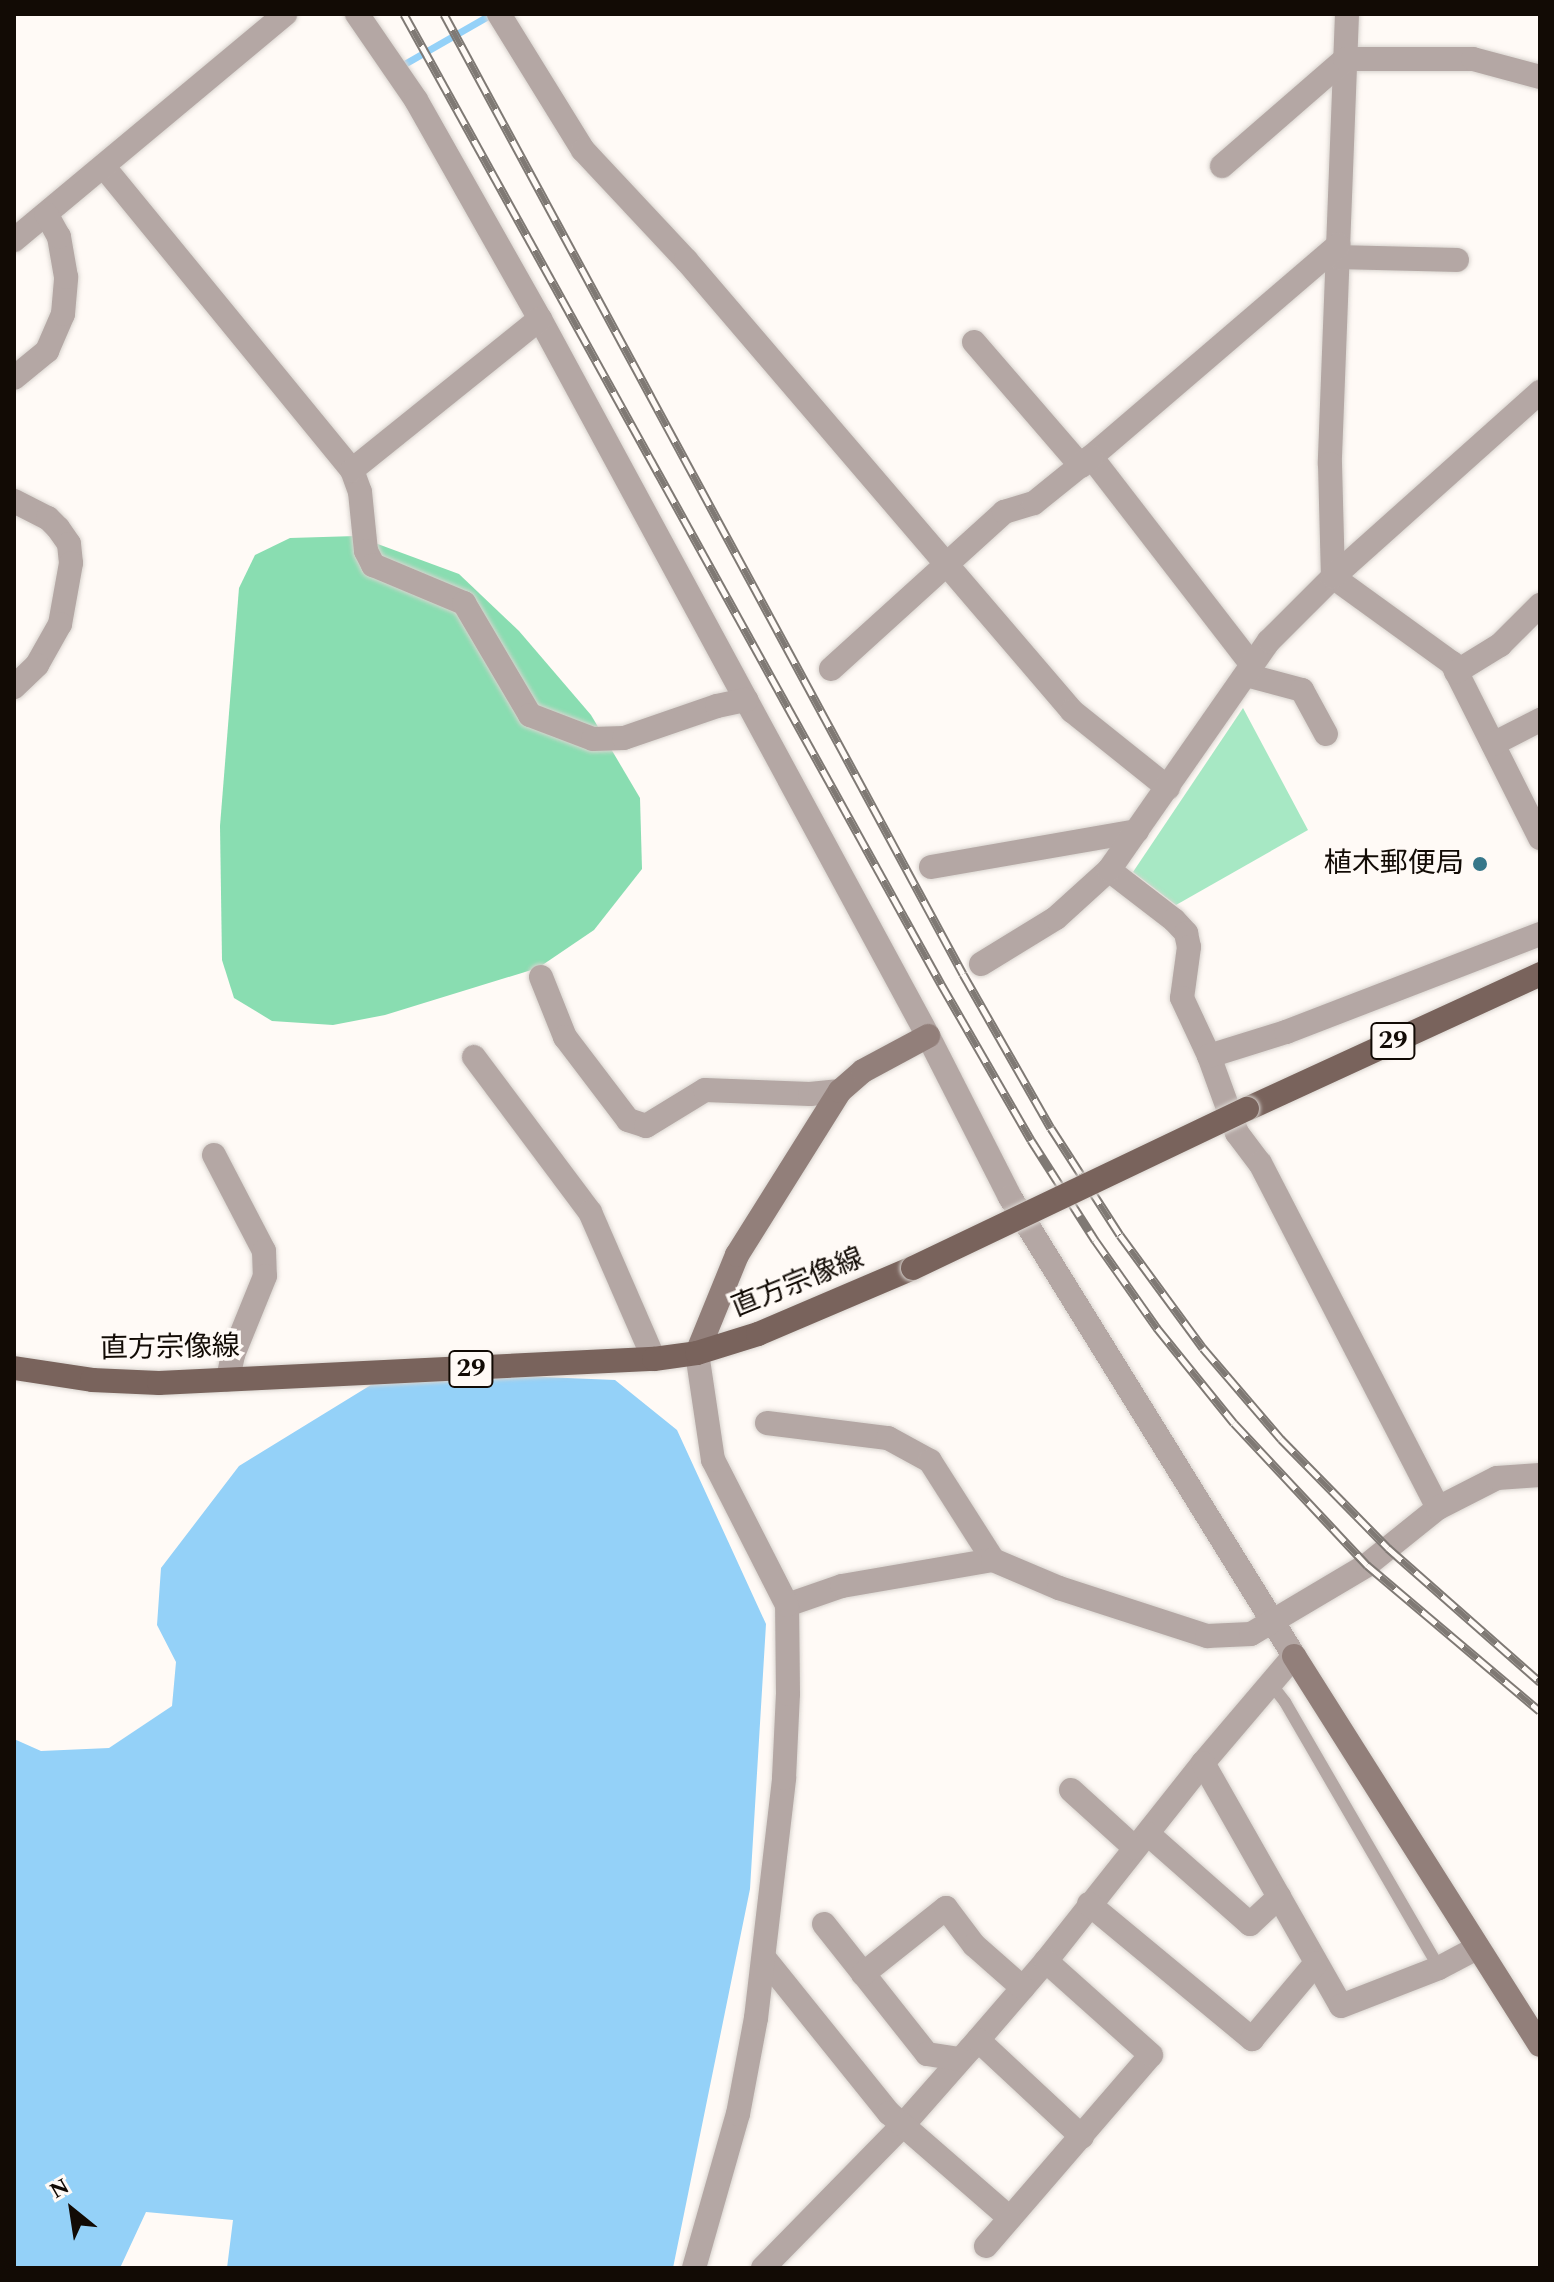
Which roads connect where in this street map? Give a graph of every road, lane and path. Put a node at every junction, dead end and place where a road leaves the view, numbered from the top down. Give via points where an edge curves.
1 (285, 14) edge
2 (357, 14) edge
3 (499, 14) edge
4 (1347, 14) edge
5 (1345, 59) junction
6 (1540, 77) edge
7 (1222, 166) dead end
8 (104, 167) junction
9 (46, 214) junction
10 (14, 240) edge
11 (1338, 251) junction
12 (1457, 260) dead end
13 (540, 319) junction
14 (974, 342) dead end
15 (14, 378) edge
16 (1540, 392) edge
17 (1086, 462) junction
18 (352, 470) junction
19 (14, 501) edge
20 (947, 565) junction
21 (1333, 577) junction
22 (1540, 605) edge
23 (831, 669) dead end
24 (1249, 670) junction
25 (1456, 672) junction
26 (14, 687) edge
27 (746, 700) junction
28 (1540, 720) edge
29 (1326, 734) dead end
30 (1493, 744) junction
31 (1168, 788) junction
32 (1137, 831) junction
33 (1540, 838) edge
34 (931, 867) dead end
35 (1109, 870) junction
36 (1540, 934) edge
37 (981, 964) dead end
38 (1540, 974) edge
39 (541, 977) dead end
40 (928, 1036) junction
41 (1209, 1056) junction
42 (474, 1057) dead end
43 (840, 1091) junction
44 (214, 1155) dead end
45 (697, 1353) junction
46 (654, 1359) junction
47 (14, 1368) edge
48 (228, 1379) junction
49 (767, 1423) dead end
50 (1540, 1475) edge
51 (1438, 1508) junction
52 (993, 1560) junction
53 (787, 1605) junction
54 (1275, 1622) junction
55 (1294, 1656) junction
56 (1271, 1684) junction
57 (1203, 1763) junction
58 (1071, 1790) dead end
59 (1141, 1841) junction
60 (1279, 1897) junction
61 (1089, 1904) junction
62 (824, 1924) dead end
63 (1477, 1948) junction
64 (765, 1959) junction
65 (1046, 1961) junction
66 (1316, 1963) junction
67 (1439, 1968) junction
68 (863, 1974) junction
69 (1023, 1988) junction
70 (978, 2040) junction
71 (1540, 2045) edge
72 (960, 2059) junction
73 (903, 2125) junction
74 (1082, 2137) junction
75 (1010, 2218) junction
76 (986, 2246) dead end
77 (765, 2267) edge
78 (694, 2268) edge

1 - 8 street
2 - 13 street via 416,100
3 - 20 street via 583,150 686,260
4 - 5 street
5 - 6 street via 1473,59
5 - 7 street
5 - 11 street
8 - 9 street
8 - 18 street
9 - 10 street
9 - 15 street via 59,237 66,277 63,314 47,351
11 - 12 street
11 - 17 street
11 - 21 street via 1330,464
13 - 18 street
13 - 27 street
14 - 17 street
16 - 21 street
17 - 20 street via 1034,503 1004,512
17 - 24 street
18 - 27 street via 373,565 464,603 530,715 593,739 624,738
19 - 26 street via 58,528 69,544 71,563 60,624 37,665
20 - 23 street
20 - 31 street via 1072,711
21 - 24 street via 1269,641
21 - 25 street via 1436,648
22 - 25 street via 1500,645
24 - 29 street via 1302,690
24 - 31 street
25 - 30 street
27 - 40 street
28 - 30 street
30 - 33 street
31 - 32 street
32 - 34 street
32 - 35 street
35 - 37 street via 1056,918
35 - 41 street via 1186,933 1182,998
36 - 41 street via 1300,1027
38 - 45 main road, 直方宗像線 / 29, bridge via 913,1268 758,1334
39 - 43 street via 565,1037 628,1120 646,1126 705,1090
40 - 43 street via 863,1071
40 - 54 street via 1010,1197
41 - 51 street via 1237,1133 1260,1163
42 - 46 street via 590,1212
43 - 45 street via 737,1255
44 - 48 street via 264,1251 265,1276
45 - 46 main road, 直方宗像線 / 29
45 - 53 street via 713,1460
46 - 48 main road, 直方宗像線 / 29
47 - 48 main road, 直方宗像線 / 29 via 92,1380
49 - 52 street via 888,1438 930,1461
50 - 51 street via 1497,1478
51 - 54 street via 1367,1565
52 - 53 street via 842,1586
52 - 54 street via 1059,1588 1207,1636 1251,1634
53 - 64 street via 784,1778
54 - 55 street
55 - 56 street
55 - 63 street
56 - 57 street
56 - 67 lane
57 - 59 street
57 - 60 street
58 - 59 street
59 - 60 street via 1250,1924
59 - 61 street
60 - 66 street
61 - 65 street
61 - 66 street via 1252,2039
62 - 68 street
63 - 67 street
63 - 71 street
64 - 73 street
64 - 78 street via 738,2114
65 - 69 street
65 - 74 street via 1151,2055
66 - 67 street via 1341,2006
68 - 69 street via 946,1908 974,1945
68 - 72 street via 927,2054
69 - 70 street
70 - 72 street
70 - 74 street
72 - 73 street
73 - 75 street
73 - 77 street
74 - 75 street
75 - 76 street

